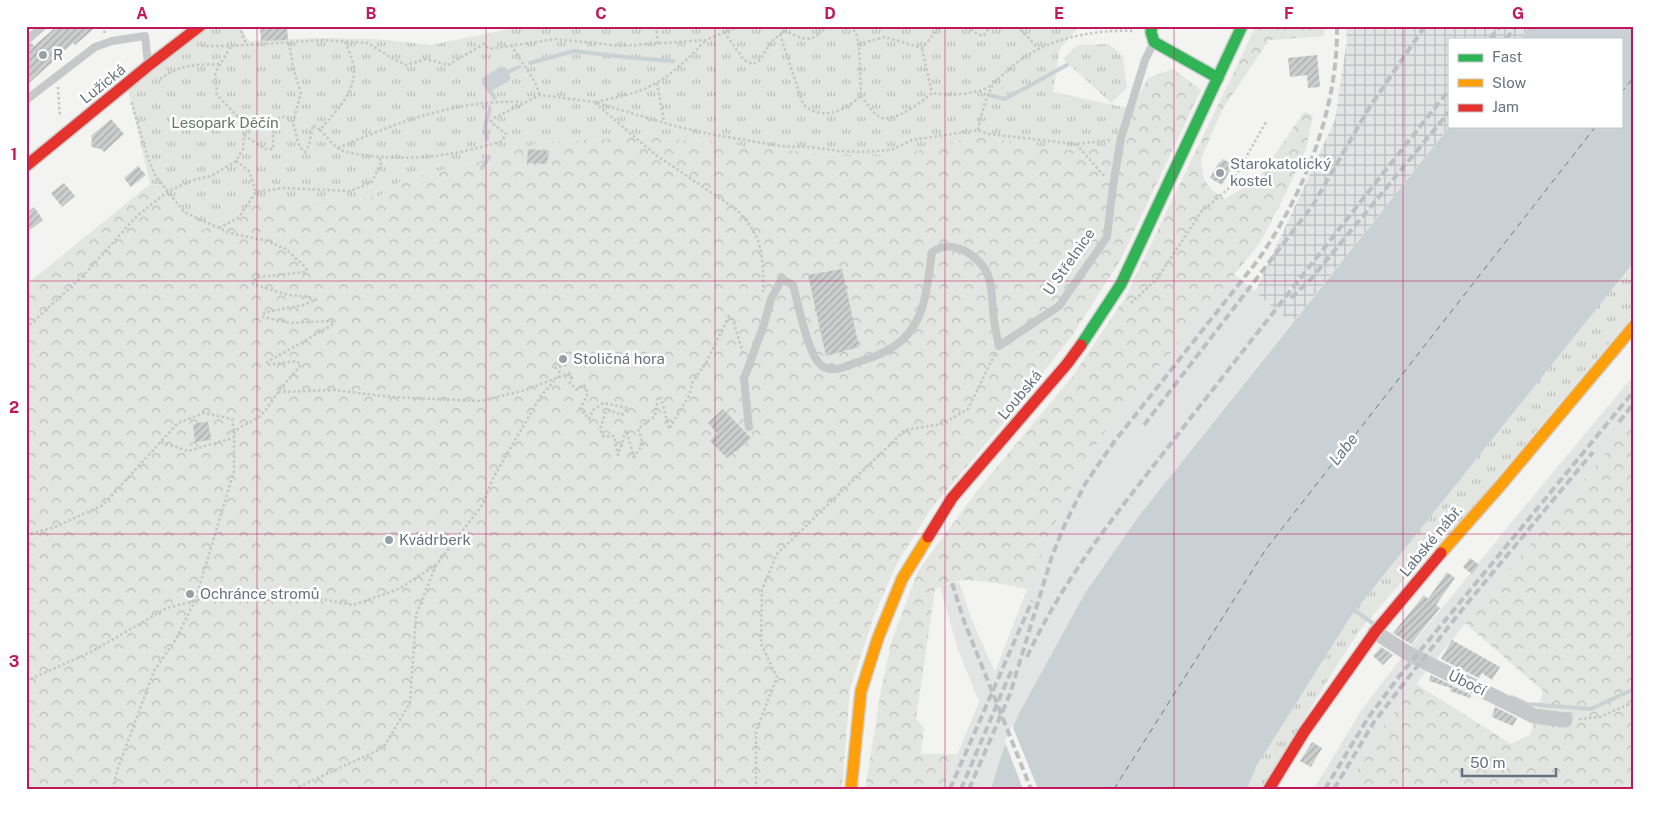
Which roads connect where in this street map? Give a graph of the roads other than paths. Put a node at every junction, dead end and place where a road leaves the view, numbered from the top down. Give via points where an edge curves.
1 (44, 26) edge
2 (148, 26) edge
3 (200, 26) edge
4 (1242, 26) edge
5 (1152, 33) edge
6 (145, 36) junction
7 (26, 41) edge
8 (148, 66) junction
9 (1218, 78) junction
10 (26, 100) edge
11 (26, 166) edge
12 (1634, 326) edge
13 (749, 427) dead end
14 (1375, 632) junction
15 (1565, 720) road end
16 (851, 789) edge
17 (1269, 789) edge

1 - 7 lane
2 - 6 lane
3 - 8 street, Lužická
4 - 9 street, Loubská
5 - 9 street
5 - 13 lane, U Střelnice via 1121,138 1108,237 1059,306 999,346 992,285 986,271 977,258 962,250 939,247 932,252 919,319 905,338 882,354 832,370 822,366 812,354 793,285 782,279 771,299 744,379
6 - 8 lane
6 - 10 lane via 95,47
8 - 11 street, Lužická
9 - 16 street, Loubská via 1120,284 1095,325 1067,364 952,498 902,579 861,691
12 - 14 street, Labské nábř.
14 - 15 street, Úbočí via 1409,654 1534,716
14 - 17 street, Labské nábř. via 1304,732

